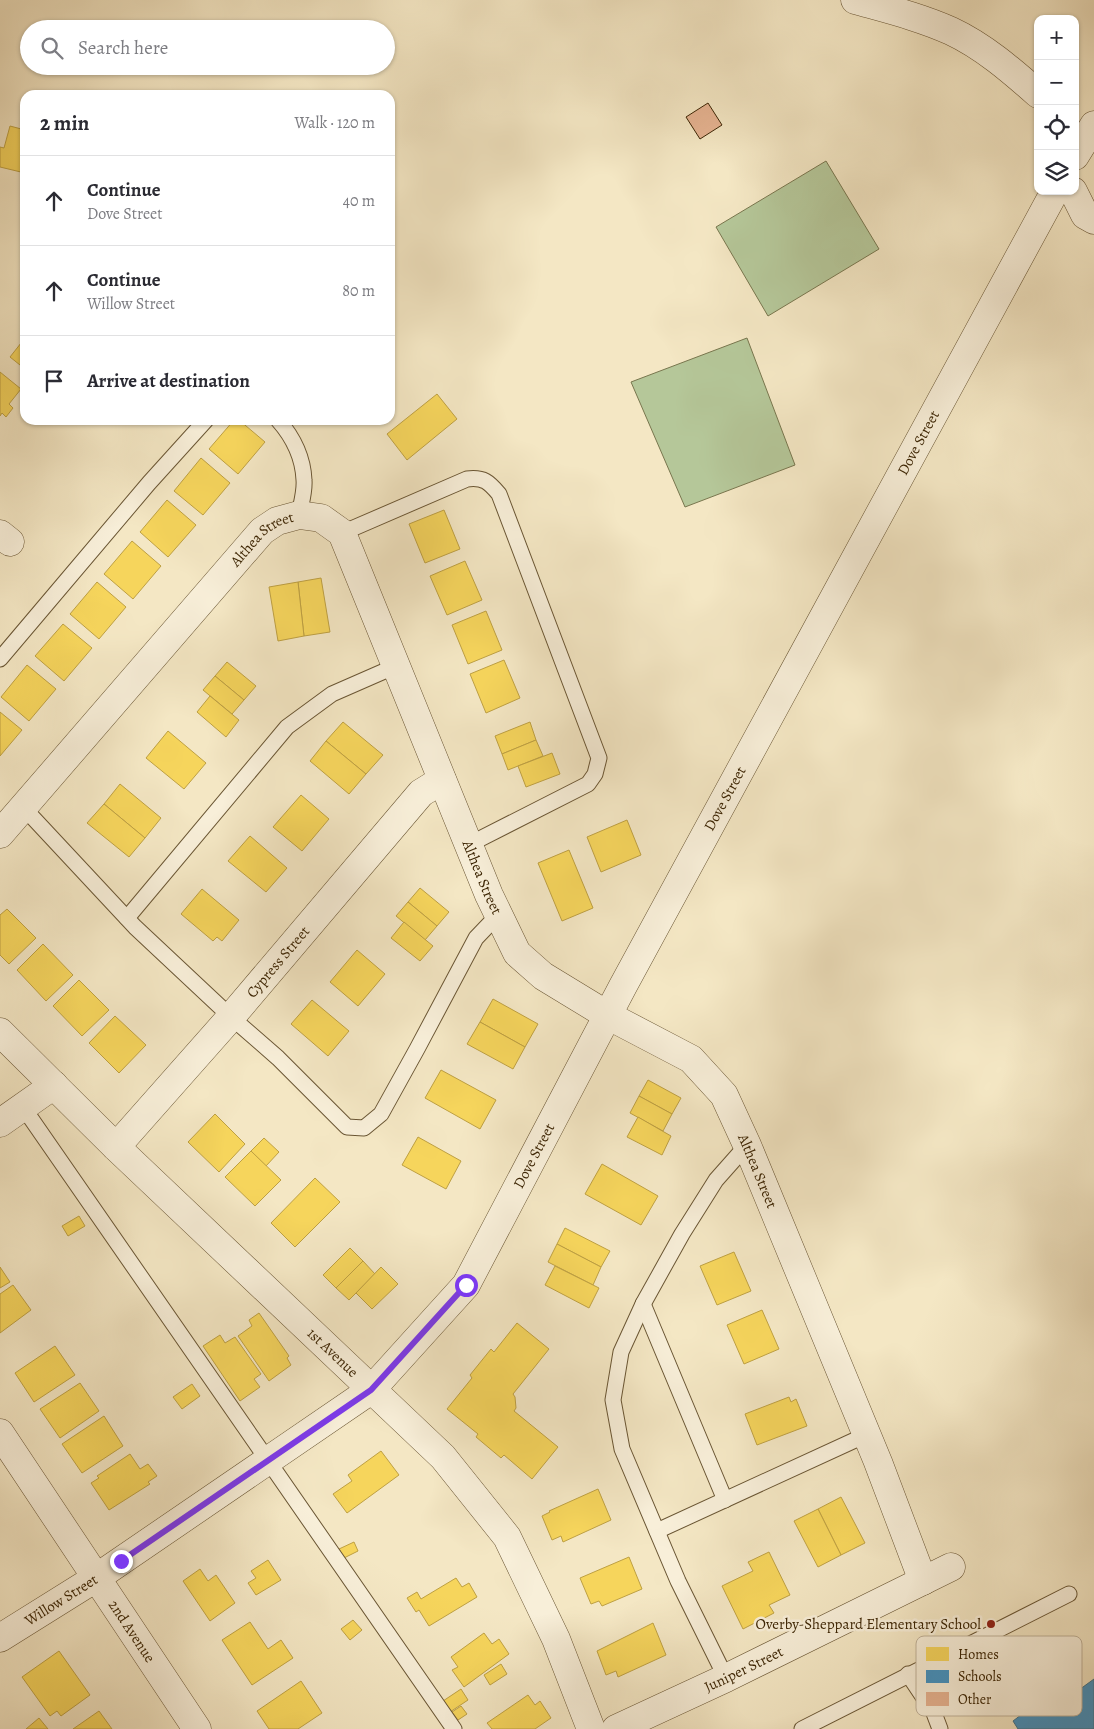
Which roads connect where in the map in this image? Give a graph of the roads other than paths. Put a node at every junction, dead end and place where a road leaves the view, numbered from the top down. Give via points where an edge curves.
1 (855, 0) edge
2 (1034, 91) edge
3 (1094, 125) edge
4 (1079, 150) edge
5 (1053, 195) edge
6 (1075, 195) edge
7 (1094, 220) edge
8 (201, 425) edge
9 (283, 425) edge
10 (299, 516) junction
11 (342, 533) junction
12 (0, 659) edge
13 (396, 666) junction
14 (442, 780) junction
15 (23, 807) junction
16 (0, 834) edge
17 (468, 845) junction
18 (498, 915) junction
19 (127, 918) junction
20 (608, 1015) junction
21 (231, 1017) junction
22 (0, 1032) edge
23 (54, 1085) junction
24 (23, 1107) junction
25 (0, 1123) edge
26 (747, 1145) junction
27 (116, 1147) junction
28 (643, 1304) junction
29 (371, 1390) junction
30 (0, 1433) edge
31 (866, 1435) junction
32 (268, 1461) junction
33 (725, 1500) junction
34 (657, 1531) junction
35 (951, 1567) dead end
36 (96, 1578) junction
37 (923, 1581) junction
38 (1069, 1594) dead end
39 (984, 1636) edge
40 (0, 1638) edge
41 (916, 1670) edge
42 (908, 1674) junction
43 (726, 1678) junction
44 (916, 1686) edge
45 (935, 1716) edge
46 (197, 1729) edge
47 (454, 1729) edge
48 (591, 1729) edge
49 (616, 1729) edge
50 (802, 1729) edge
51 (940, 1729) edge

1 - 2 street via 952,32 990,54
3 - 4 street
5 - 20 street, Dove Street
6 - 7 street via 1086,215
8 - 12 lane via 142,490
9 - 10 lane via 299,453 304,481
10 - 11 street, Althea Street via 321,518
10 - 15 street, Althea Street via 277,521 262,531
11 - 13 street, Althea Street
11 - 17 lane via 467,479 479,478 491,484 499,494 599,758 595,774 588,784
13 - 14 street, Althea Street
13 - 19 lane via 332,694 287,727
14 - 17 street, Althea Street
14 - 21 street, Cypress Street via 421,793
15 - 16 street, Althea Street
15 - 19 lane
17 - 18 street, Althea Street
18 - 20 street, Althea Street via 517,954 543,976
18 - 21 lane via 476,938 381,1114 364,1128 347,1127 278,1058
19 - 21 lane
20 - 26 street, Althea Street via 691,1059 724,1095
20 - 29 street, Dove Street via 466,1285
21 - 27 street, Cypress Street
22 - 23 street, 1st Avenue
23 - 24 street
23 - 27 street, 1st Avenue
24 - 25 street
24 - 32 lane
26 - 28 lane via 716,1180
26 - 31 street, Althea Street
27 - 29 street, 1st Avenue
28 - 33 lane
28 - 34 lane via 621,1352 613,1400 622,1449
29 - 32 street, Willow Street
29 - 48 street, 1st Avenue via 443,1457 507,1537 556,1639
30 - 36 street, 2nd Avenue
31 - 33 lane
31 - 37 street, Althea Street
32 - 36 street, Willow Street
32 - 47 lane
33 - 34 lane
34 - 43 lane
35 - 37 street, Juniper Street
36 - 40 street, Willow Street
36 - 46 street, 2nd Avenue
37 - 43 street, Juniper Street
38 - 39 lane
41 - 42 lane
42 - 44 lane
42 - 50 lane
43 - 49 street, Juniper Street
45 - 51 lane

